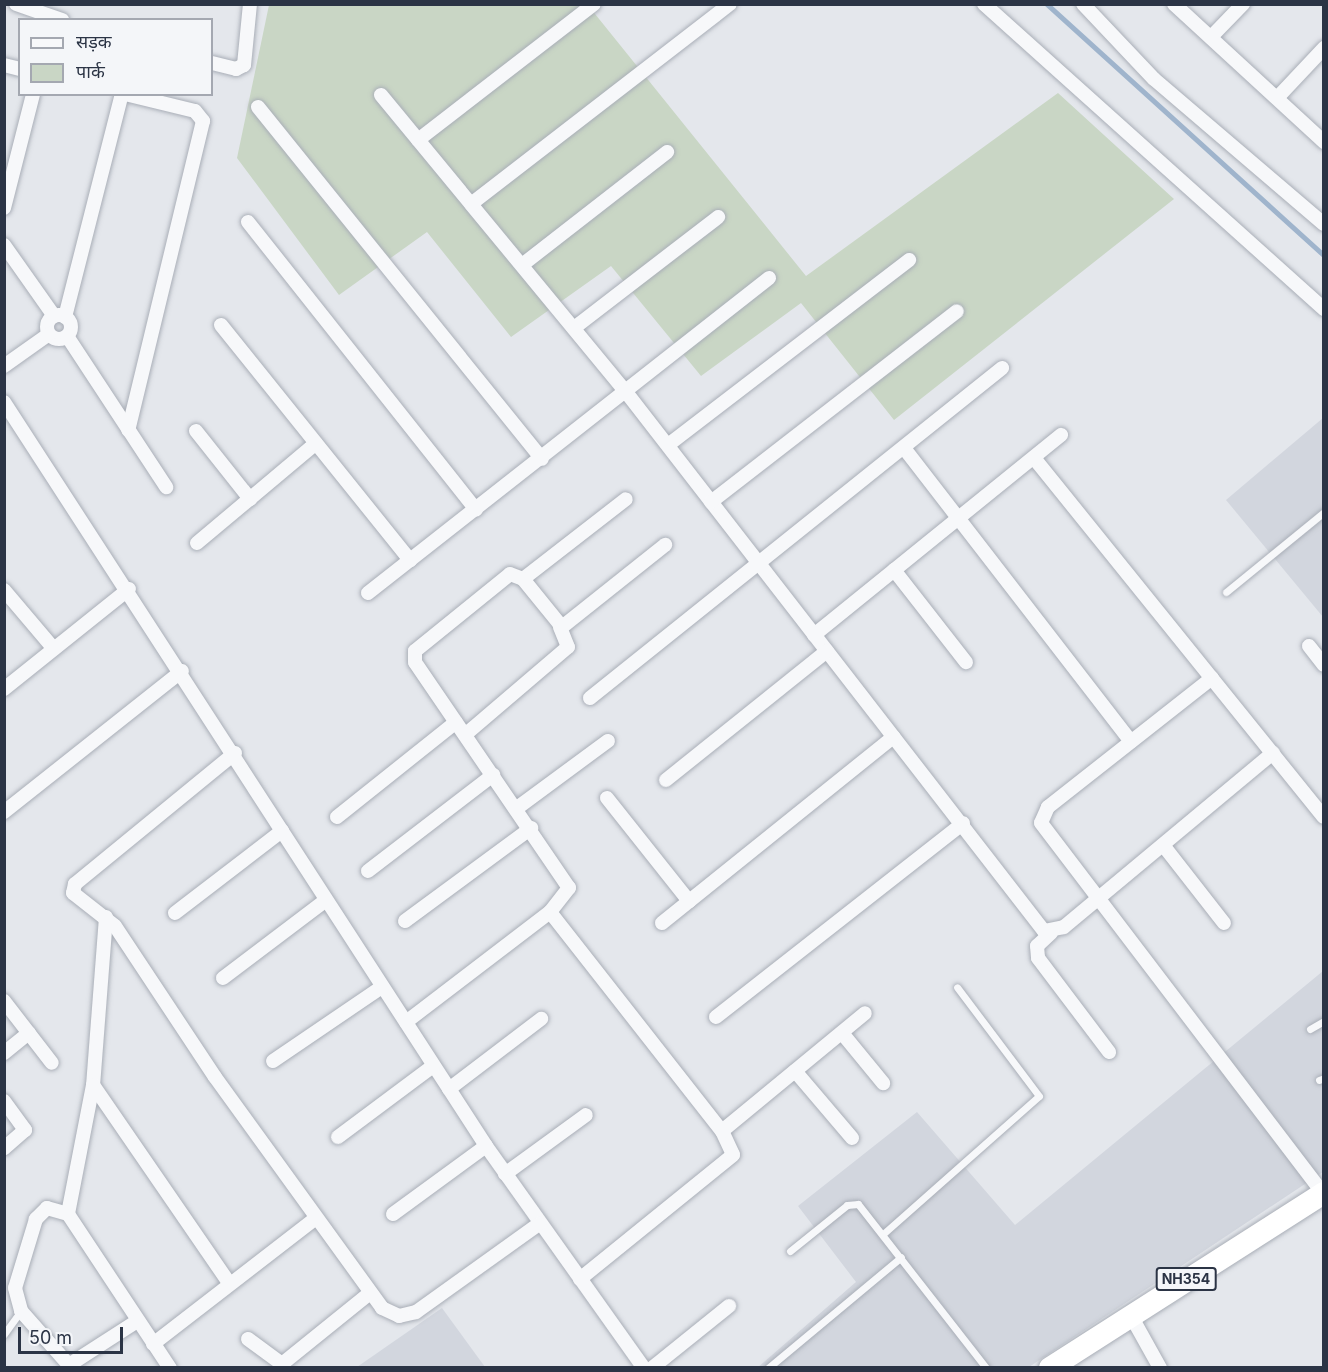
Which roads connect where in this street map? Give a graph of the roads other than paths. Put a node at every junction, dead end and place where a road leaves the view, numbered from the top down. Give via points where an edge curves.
1 (16, 4) edge
2 (250, 4) edge
3 (594, 4) edge
4 (730, 4) edge
5 (984, 4) edge
6 (1083, 4) edge
7 (1174, 4) edge
8 (1243, 4) edge
9 (56, 18) edge
10 (1212, 36) junction
11 (1323, 48) edge
12 (213, 63) edge
13 (381, 95) dead end
14 (32, 96) edge
15 (123, 96) edge
16 (132, 96) edge
17 (1277, 98) junction
18 (258, 107) dead end
19 (418, 140) junction
20 (1323, 142) edge
21 (667, 152) dead end
22 (471, 204) junction
23 (4, 208) edge
24 (718, 217) dead end
25 (248, 222) dead end
26 (1323, 224) edge
27 (4, 245) edge
28 (909, 260) dead end
29 (522, 265) junction
30 (769, 278) dead end
31 (1323, 309) edge
32 (957, 311) dead end
33 (60, 316) junction
34 (221, 325) dead end
35 (574, 328) junction
36 (49, 334) junction
37 (67, 336) junction
38 (4, 366) edge
39 (1002, 368) dead end
40 (626, 392) junction
41 (4, 402) edge
42 (128, 429) junction
43 (196, 431) dead end
44 (1062, 435) dead end
45 (316, 443) junction
46 (668, 445) junction
47 (904, 448) junction
48 (1034, 458) junction
49 (542, 459) junction
50 (166, 487) dead end
51 (250, 499) junction
52 (626, 499) dead end
53 (711, 502) junction
54 (476, 510) junction
55 (1323, 512) edge
56 (958, 517) junction
57 (197, 543) dead end
58 (665, 545) dead end
59 (410, 560) junction
60 (760, 564) junction
61 (894, 570) junction
62 (523, 579) junction
63 (129, 588) junction
64 (1226, 592) dead end
65 (368, 593) dead end
66 (7, 598) edge
67 (560, 627) junction
68 (814, 635) junction
69 (1309, 646) dead end
70 (54, 650) junction
71 (827, 651) junction
72 (966, 662) dead end
73 (1323, 665) edge
74 (182, 670) junction
75 (1212, 678) junction
76 (4, 689) edge
77 (590, 698) dead end
78 (456, 722) junction
79 (465, 735) junction
80 (893, 736) junction
81 (608, 741) dead end
82 (1131, 742) junction
83 (235, 753) junction
84 (1272, 753) junction
85 (493, 775) junction
86 (666, 780) dead end
87 (608, 798) dead end
88 (518, 808) junction
89 (4, 812) edge
90 (337, 817) dead end
91 (1323, 817) edge
92 (963, 823) junction
93 (531, 828) junction
94 (282, 831) junction
95 (1163, 845) junction
96 (368, 871) dead end
97 (326, 900) junction
98 (1097, 900) junction
99 (689, 901) junction
100 (550, 912) junction
101 (175, 913) dead end
102 (106, 917) junction
103 (405, 921) dead end
104 (662, 923) dead end
105 (1224, 923) dead end
106 (1051, 933) junction
107 (223, 978) dead end
108 (382, 987) junction
109 (957, 987) dead end
110 (4, 1001) edge
111 (866, 1013) dead end
112 (716, 1017) dead end
113 (542, 1019) dead end
114 (1323, 1021) edge
115 (406, 1022) junction
116 (1310, 1029) dead end
117 (29, 1033) junction
118 (842, 1033) junction
119 (1109, 1052) dead end
120 (4, 1053) edge
121 (273, 1061) dead end
122 (52, 1063) dead end
123 (433, 1066) junction
124 (795, 1071) junction
125 (883, 1083) dead end
126 (93, 1085) junction
127 (449, 1089) junction
128 (4, 1101) edge
129 (586, 1115) dead end
130 (722, 1131) junction
131 (338, 1137) dead end
132 (852, 1138) dead end
133 (486, 1146) junction
134 (4, 1148) edge
135 (506, 1174) junction
136 (1323, 1193) edge
137 (68, 1214) junction
138 (393, 1214) dead end
139 (316, 1218) junction
140 (539, 1224) junction
141 (884, 1234) junction
142 (790, 1251) dead end
143 (901, 1257) junction
144 (580, 1279) junction
145 (229, 1282) junction
146 (370, 1293) junction
147 (729, 1306) dead end
148 (21, 1311) junction
149 (1130, 1314) junction
150 (137, 1321) junction
151 (4, 1334) edge
152 (248, 1339) dead end
153 (153, 1344) junction
154 (170, 1368) edge
155 (644, 1368) edge
156 (652, 1368) edge
157 (768, 1368) edge
158 (986, 1368) edge
159 (1050, 1368) edge
160 (1160, 1368) edge

1 - 9 street
2 - 12 street via 244,65 236,69
3 - 19 street
4 - 22 street
5 - 31 street
6 - 26 street via 1154,79
7 - 10 street
8 - 10 street
10 - 17 street
11 - 17 street
13 - 19 street
14 - 23 street
15 - 33 street
16 - 42 street via 195,111 203,121
17 - 20 street
18 - 49 street
19 - 22 street
21 - 29 street
22 - 29 street
24 - 35 street
25 - 54 street
27 - 33 street
28 - 46 street
29 - 35 street
30 - 40 street
32 - 53 street
33 - 36 street
33 - 37 street via 71,326
34 - 45 street
35 - 40 street
36 - 37 street via 60,339
36 - 38 street
37 - 42 street
39 - 47 street
40 - 46 street
40 - 49 street
41 - 63 street
42 - 50 street
43 - 51 street
44 - 48 street
45 - 51 street
45 - 59 street
46 - 53 street
47 - 56 street
47 - 60 street
48 - 56 street
48 - 75 street
49 - 54 street
51 - 57 street
52 - 62 street
53 - 60 street
54 - 59 street
55 - 64 lane
56 - 61 street
56 - 82 street
58 - 67 street
59 - 65 street
60 - 68 street
60 - 77 street
61 - 68 street
61 - 72 street
62 - 67 street
62 - 78 street via 507,576 415,651 415,662
63 - 70 street
63 - 74 street
66 - 70 street
67 - 79 street via 568,647
68 - 71 street
69 - 73 street
70 - 76 street
71 - 80 street
71 - 86 street
74 - 83 street
74 - 89 street
75 - 82 street
75 - 84 street
78 - 79 street
78 - 90 street
79 - 85 street
80 - 92 street
80 - 99 street
81 - 88 street
82 - 98 street via 1041,817 1043,829
83 - 94 street
83 - 102 street via 75,884 75,897
84 - 91 street
84 - 95 street
85 - 88 street
85 - 96 street
87 - 99 street
88 - 93 street
92 - 106 street via 1040,927
92 - 112 street
93 - 100 street via 569,888
93 - 103 street
94 - 97 street
94 - 101 street
95 - 98 street
95 - 105 street
97 - 107 street
97 - 108 street
98 - 106 street
98 - 136 street
99 - 104 street
100 - 115 street
100 - 130 street
102 - 126 street
102 - 139 street
106 - 119 street via 1037,946 1038,958
108 - 115 street
108 - 121 street
109 - 141 lane via 1039,1096
110 - 117 street
111 - 118 street
113 - 127 street
114 - 116 lane
115 - 123 street
117 - 120 street
117 - 122 street
118 - 124 street
118 - 125 street
123 - 127 street
123 - 131 street
124 - 130 street
124 - 132 street
126 - 137 street
126 - 145 street
127 - 133 street
128 - 134 street via 25,1130
129 - 135 street
130 - 144 street via 733,1155 726,1166
133 - 135 street
133 - 138 street
135 - 140 street
136 - 149 highway, NH354
137 - 148 street via 47,1208 36,1219 15,1288
137 - 150 street
139 - 145 street
139 - 146 street
140 - 144 street
140 - 146 street via 416,1312 391,1314
141 - 142 lane via 862,1207 850,1203
141 - 143 lane
143 - 157 lane
143 - 158 lane
144 - 155 street
145 - 153 street
146 - 152 street via 282,1364
147 - 156 street
148 - 150 street via 69,1365
148 - 151 lane
149 - 159 highway, NH354
149 - 160 street
150 - 153 street
153 - 154 street

